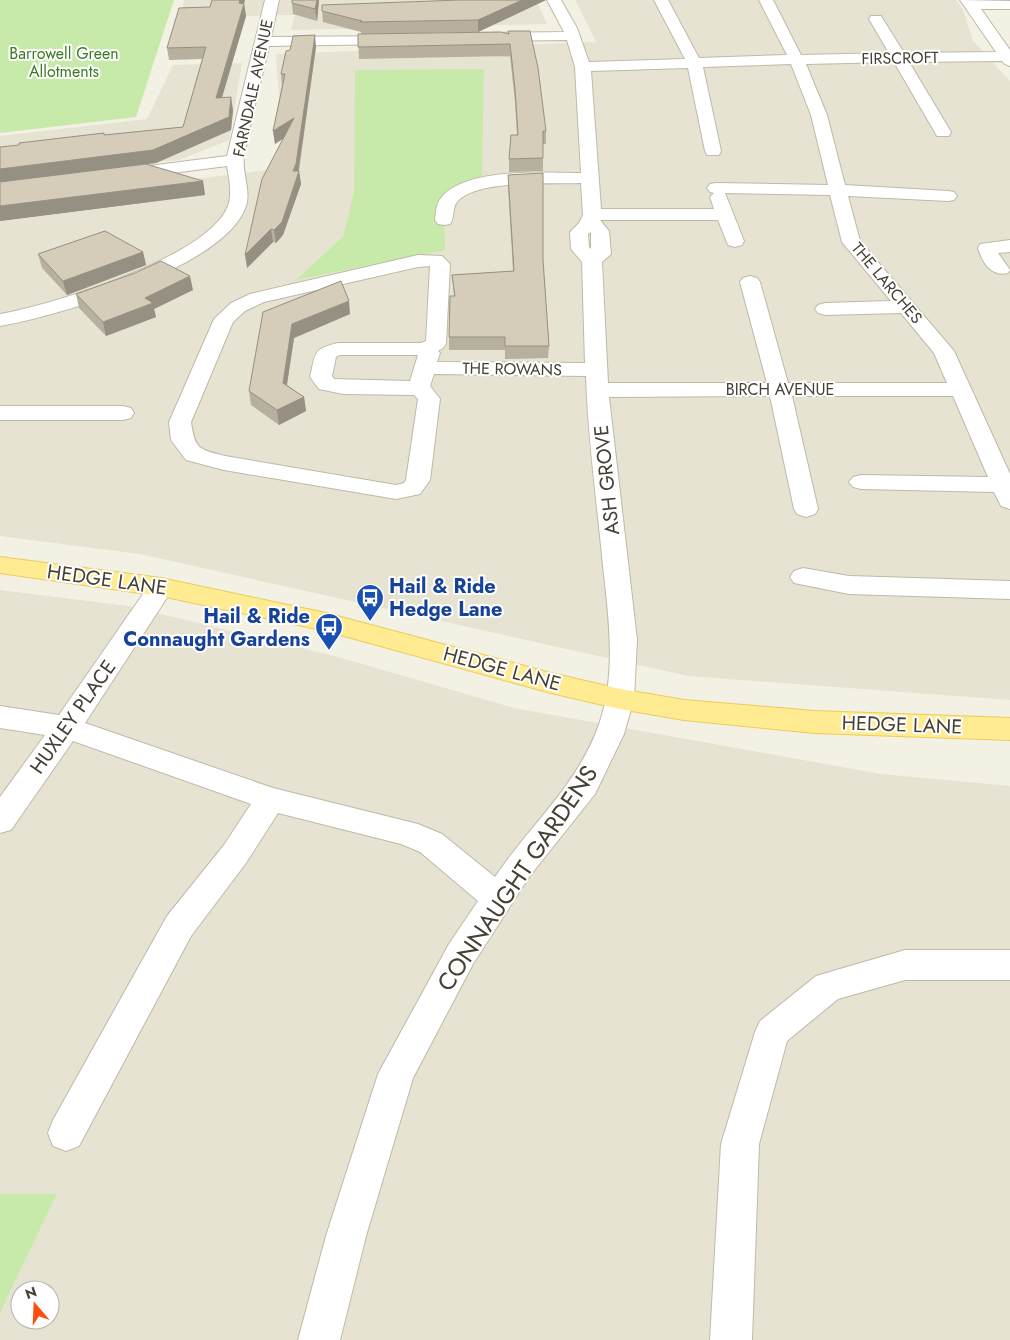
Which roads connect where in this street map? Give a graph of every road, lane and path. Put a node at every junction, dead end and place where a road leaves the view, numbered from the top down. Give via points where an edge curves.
1 (272, 0) edge
2 (554, 0) edge
3 (661, 0) edge
4 (766, 0) edge
5 (969, 2) edge
6 (1010, 5) edge
7 (876, 19) dead end
8 (571, 32) junction
9 (482, 34) edge
10 (412, 35) edge
11 (264, 39) junction
12 (1007, 56) edge
13 (900, 58) junction
14 (796, 59) junction
15 (694, 62) junction
16 (583, 67) junction
17 (942, 132) dead end
18 (714, 151) dead end
19 (235, 160) junction
20 (108, 176) edge
21 (589, 178) junction
22 (839, 190) junction
23 (949, 199) dead end
24 (726, 214) junction
25 (591, 218) junction
26 (444, 220) dead end
27 (735, 241) dead end
28 (1010, 246) edge
29 (1001, 269) dead end
30 (750, 282) dead end
31 (907, 307) junction
32 (825, 309) dead end
33 (0, 320) edge
34 (423, 368) junction
35 (597, 380) junction
36 (779, 389) junction
37 (962, 389) junction
38 (0, 413) edge
39 (123, 413) dead end
40 (861, 482) dead end
41 (1006, 493) edge
42 (806, 508) dead end
43 (0, 565) edge
44 (803, 577) dead end
45 (161, 587) junction
46 (1010, 590) edge
47 (620, 699) junction
48 (0, 717) edge
49 (66, 727) junction
50 (1010, 729) edge
51 (271, 799) junction
52 (0, 821) edge
53 (498, 898) junction
54 (1010, 965) edge
55 (66, 1133) dead end
56 (319, 1340) edge
57 (731, 1340) edge

1 - 11 street, FARNDALE AVENUE
2 - 8 street, ASH GROVE
3 - 15 street
4 - 14 street, THE LARCHES
5 - 6 street
5 - 12 street
7 - 13 street
8 - 9 street
8 - 16 street, ASH GROVE
10 - 11 street
11 - 19 street, FARNDALE AVENUE
12 - 13 street, FIRSCROFT
13 - 14 street, FIRSCROFT
13 - 17 street
14 - 15 street, FIRSCROFT
14 - 22 street, THE LARCHES via 819,115
15 - 16 street, FIRSCROFT
15 - 18 street
16 - 21 street, ASH GROVE
19 - 20 street
19 - 33 street, FARNDALE AVENUE via 236,209 219,232 186,255 99,293 36,314
21 - 25 street, ASH GROVE
21 - 26 street via 475,184 454,194 447,202
22 - 23 street
22 - 24 street via 712,184
22 - 31 street, THE LARCHES via 851,242
24 - 25 street
24 - 27 street
25 - 35 street, ASH GROVE via 600,231 601,254 592,260
28 - 29 street via 987,248 990,258
30 - 36 street
31 - 32 street
31 - 37 street, THE LARCHES via 944,351
34 - 34 street via 436,344 440,264 435,260 418,261 258,298 238,307 224,319 180,422 182,440 194,455 224,463 396,492 412,489 418,480 429,399
34 - 35 street, THE ROWANS
35 - 36 street, BIRCH AVENUE
35 - 47 street, ASH GROVE via 624,640
36 - 37 street, BIRCH AVENUE
36 - 42 street
37 - 41 street, THE LARCHES
38 - 39 street
40 - 41 street
43 - 45 main road, HEDGE LANE
44 - 46 street via 849,585
45 - 47 main road, HEDGE LANE via 326,622
45 - 49 street, HUXLEY PLACE
47 - 50 main road, HEDGE LANE via 684,710 814,722
47 - 53 street, CONNAUGHT GARDENS via 610,734 584,786
48 - 49 street
49 - 51 street
49 - 52 street, HUXLEY PLACE
51 - 53 street via 407,833 431,843
51 - 55 street via 235,854 178,926
53 - 56 street, CONNAUGHT GARDENS via 461,954 396,1074 346,1236
54 - 57 street via 906,965 828,988 772,1032 740,1144

